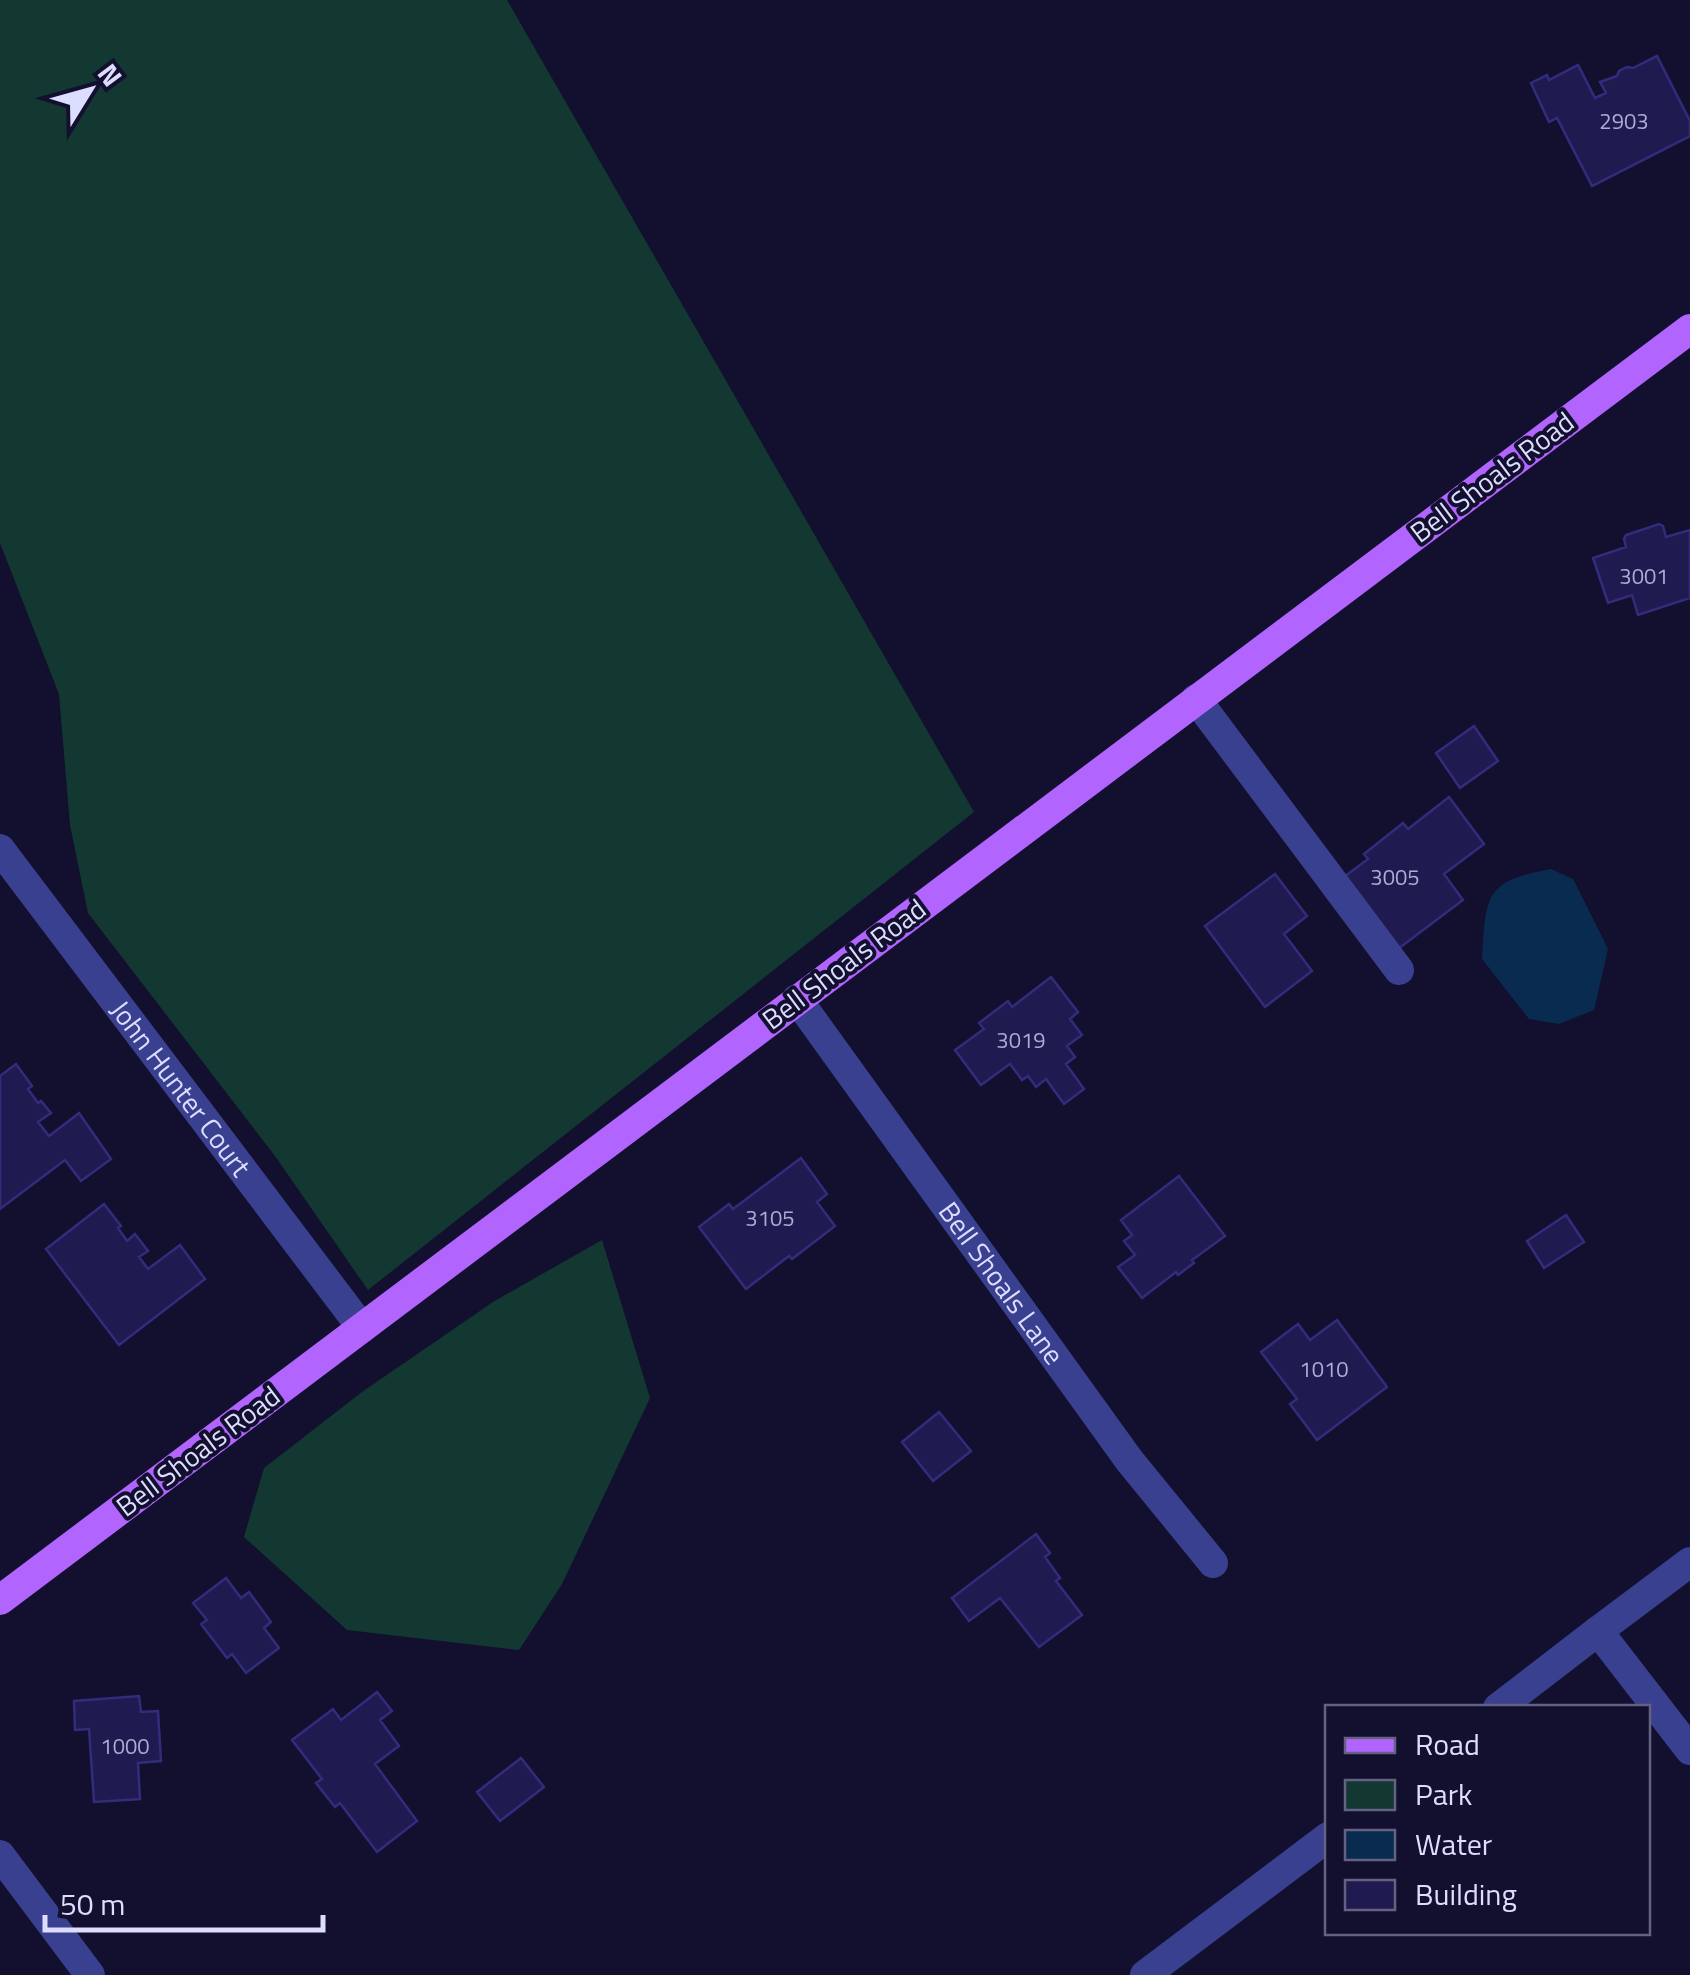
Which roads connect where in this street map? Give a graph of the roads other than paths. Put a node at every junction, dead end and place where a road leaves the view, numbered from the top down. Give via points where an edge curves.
1 (1689, 332) edge
2 (1196, 698) junction
3 (0, 848) edge
4 (1400, 970) dead end
5 (797, 999) junction
6 (362, 1328) junction
7 (1690, 1562) edge
8 (1213, 1563) dead end
9 (0, 1600) edge
10 (1598, 1631) junction
11 (1502, 1705) edge
12 (1690, 1750) edge
13 (1325, 1838) edge
14 (0, 1855) edge
15 (90, 1975) edge
16 (1145, 1975) edge

1 - 2 main road, Bell Shoals Road
2 - 4 street
2 - 5 main road, Bell Shoals Road
3 - 6 street, John Hunter Court
5 - 6 main road, Bell Shoals Road
5 - 8 street, Bell Shoals Lane via 1128,1460
6 - 9 main road, Bell Shoals Road
7 - 10 street
10 - 11 street
10 - 12 street
13 - 16 street
14 - 15 street

